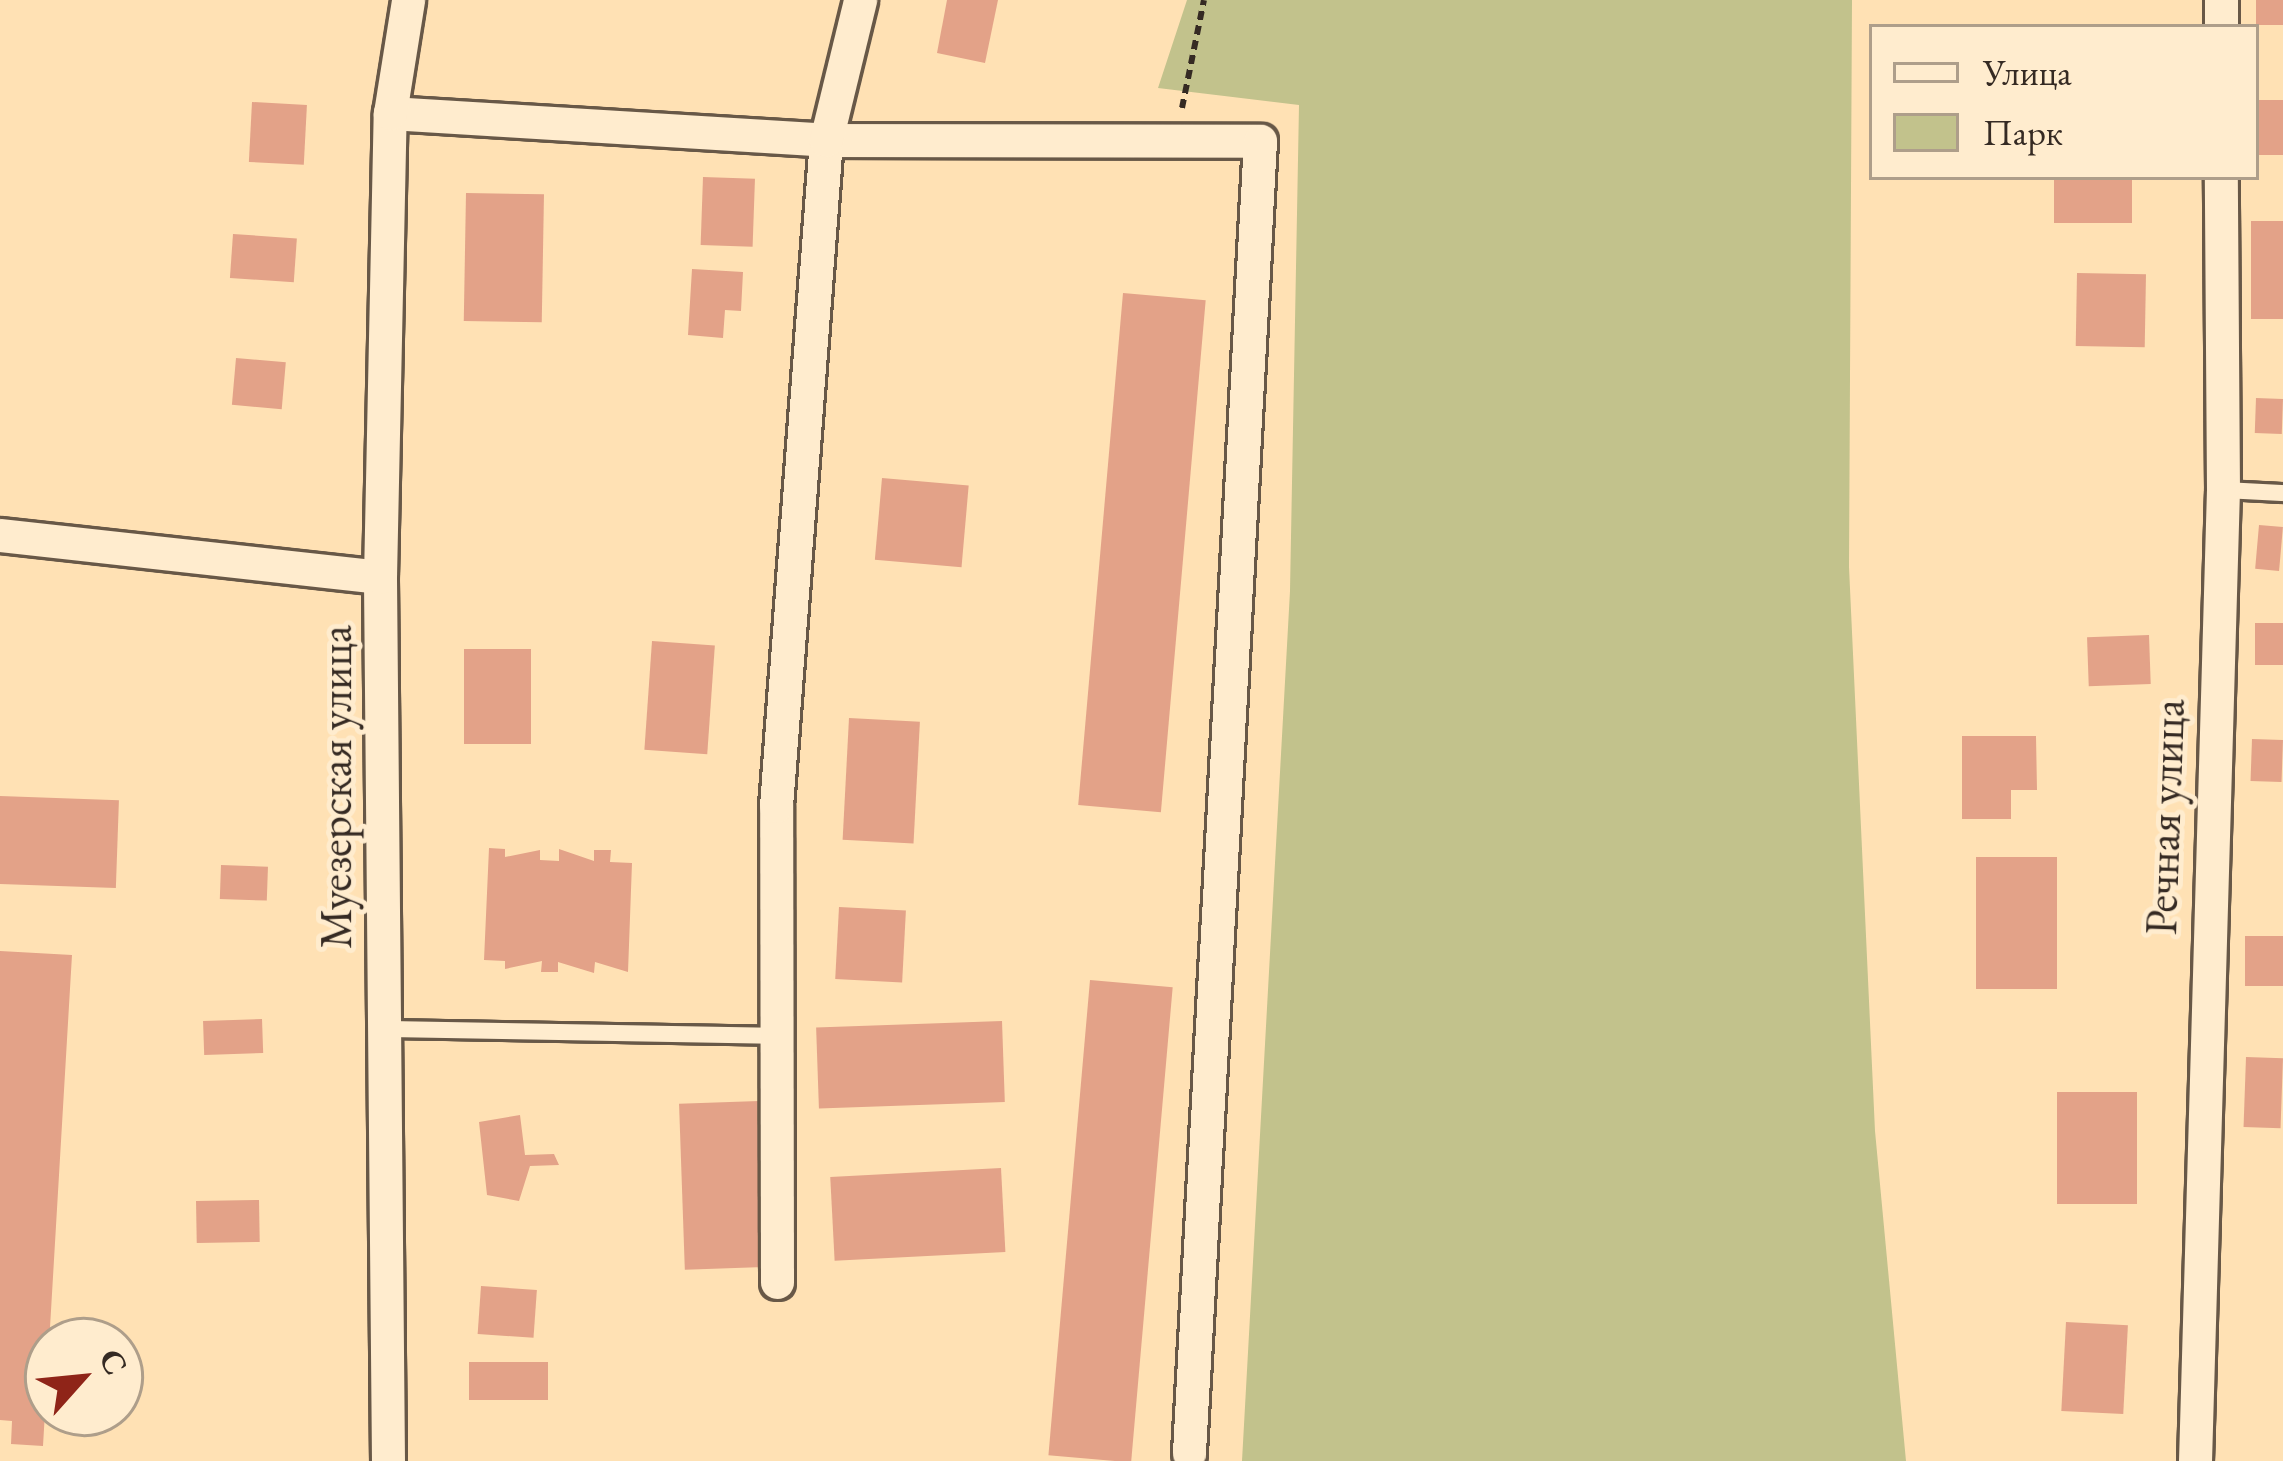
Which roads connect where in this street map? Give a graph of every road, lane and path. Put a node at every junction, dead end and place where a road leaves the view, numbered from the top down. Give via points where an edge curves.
1 (408, 0) edge
2 (860, 0) edge
3 (1204, 0) edge
4 (390, 113) junction
5 (1177, 138) junction
6 (826, 140) junction
7 (2222, 180) edge
8 (2223, 490) junction
9 (2283, 493) edge
10 (0, 535) edge
11 (380, 577) junction
12 (382, 1029) junction
13 (777, 1036) junction
14 (777, 1282) dead end
15 (1189, 1453) dead end
16 (388, 1461) edge
17 (2195, 1461) edge

1 - 4 street, Муезерская улица
2 - 6 street
3 - 5 path
4 - 6 street
4 - 11 street, Муезерская улица
5 - 6 street
5 - 15 street via 1260,141
6 - 13 street via 776,806
7 - 8 street, Речная улица
8 - 9 lane
8 - 17 street, Речная улица
10 - 11 street
11 - 12 street, Муезерская улица
12 - 13 lane
12 - 16 street, Муезерская улица
13 - 14 street

